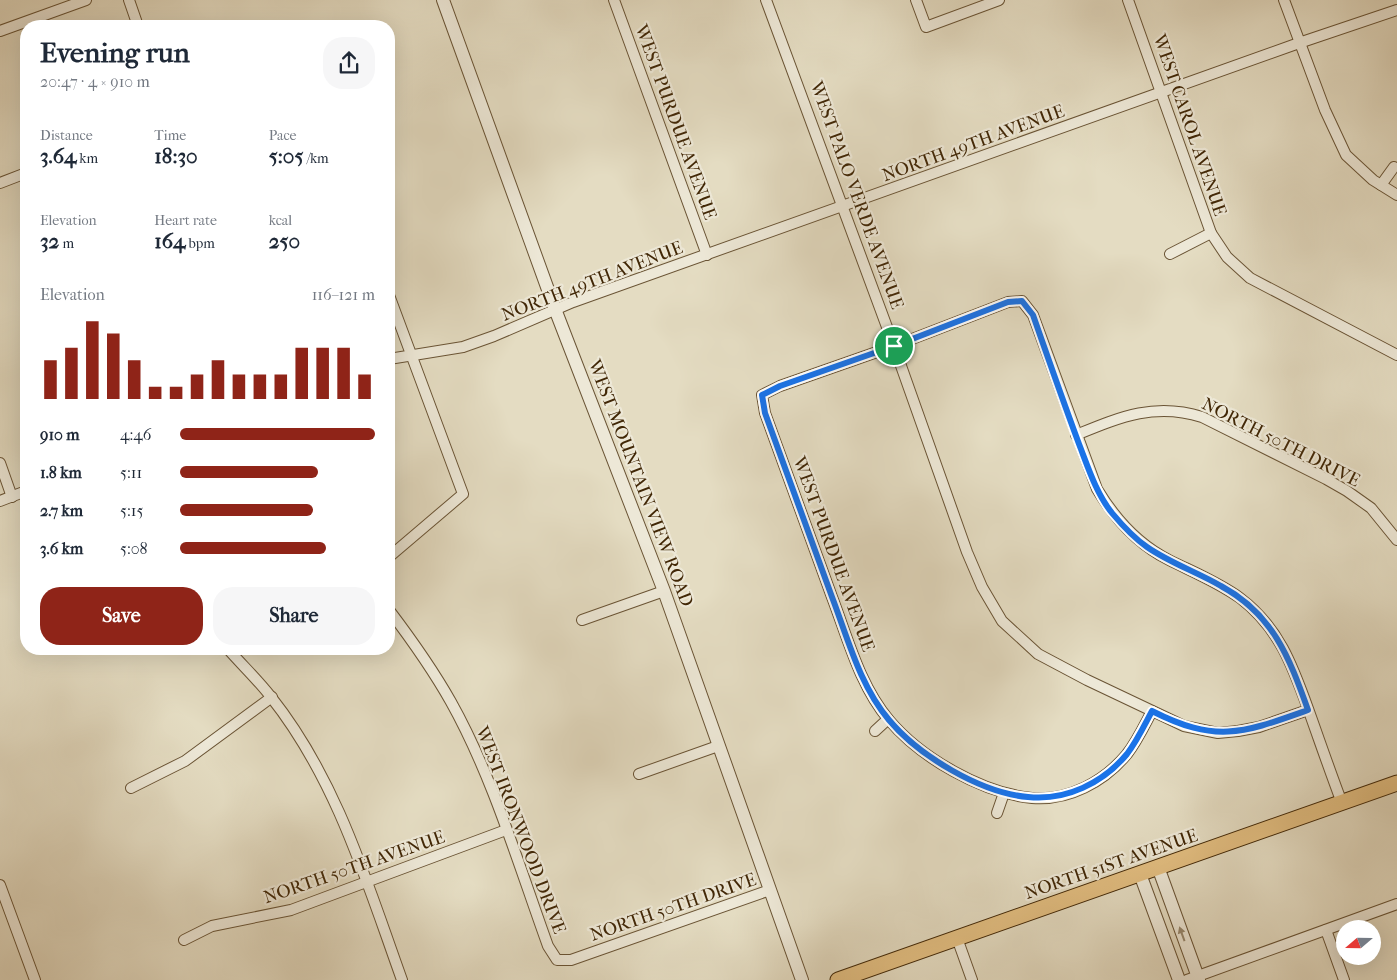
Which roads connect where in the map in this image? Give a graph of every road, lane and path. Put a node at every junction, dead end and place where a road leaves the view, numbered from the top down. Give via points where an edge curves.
1 (86, 0) edge
2 (129, 0) edge
3 (443, 0) edge
4 (614, 0) edge
5 (766, 0) edge
6 (916, 0) edge
7 (999, 0) edge
8 (1128, 0) edge
9 (1284, 0) edge
10 (1397, 10) edge
11 (29, 20) edge
12 (136, 20) edge
13 (20, 23) edge
14 (0, 30) edge
15 (1299, 44) junction
16 (1162, 93) junction
17 (1394, 167) dead end
18 (20, 175) edge
19 (0, 183) edge
20 (1381, 185) junction
21 (1397, 195) edge
22 (844, 207) junction
23 (1211, 233) junction
24 (1170, 254) dead end
25 (707, 255) junction
26 (555, 310) junction
27 (395, 312) edge
28 (894, 346) junction
29 (1397, 355) edge
30 (411, 356) junction
31 (395, 358) edge
32 (1076, 435) junction
33 (0, 463) edge
34 (20, 494) edge
35 (12, 497) junction
36 (0, 501) edge
37 (1397, 540) edge
38 (395, 552) edge
39 (664, 591) junction
40 (395, 618) edge
41 (582, 620) dead end
42 (234, 655) edge
43 (272, 697) junction
44 (1308, 710) junction
45 (1152, 711) junction
46 (888, 719) junction
47 (875, 731) dead end
48 (718, 746) junction
49 (638, 774) dead end
50 (1397, 783) edge
51 (132, 788) dead end
52 (1004, 793) junction
53 (1342, 802) junction
54 (997, 813) dead end
55 (506, 830) junction
56 (1158, 867) junction
57 (1140, 874) junction
58 (367, 882) junction
59 (0, 886) edge
60 (770, 890) junction
61 (1397, 904) edge
62 (1326, 930) junction
63 (957, 938) junction
64 (184, 940) dead end
65 (557, 960) joint
66 (1194, 979) edge
67 (35, 980) edge
68 (402, 980) edge
69 (802, 980) edge
70 (838, 980) edge
71 (972, 980) edge
72 (1179, 980) edge
73 (1344, 980) edge

1 - 11 street
2 - 12 street
3 - 26 street, WEST MOUNTAIN VIEW ROAD
4 - 25 street, WEST PURDUE AVENUE
5 - 22 street, WEST PALO VERDE AVENUE
6 - 7 street via 926,27
8 - 16 street, WEST CAROL AVENUE
9 - 15 street
10 - 15 street, NORTH 49TH AVENUE
13 - 14 street
15 - 16 street, NORTH 49TH AVENUE
15 - 20 street via 1346,155
16 - 22 street, NORTH 49TH AVENUE
16 - 23 street, WEST CAROL AVENUE
17 - 20 street
18 - 19 street
20 - 21 street
22 - 25 street, NORTH 49TH AVENUE
22 - 28 street, WEST PALO VERDE AVENUE
23 - 24 street, WEST CAROL AVENUE
23 - 29 street, WEST CAROL AVENUE via 1227,257 1250,278
25 - 26 street, NORTH 49TH AVENUE
26 - 30 street, NORTH 49TH AVENUE via 463,347
26 - 39 street, WEST MOUNTAIN VIEW ROAD
27 - 30 street
28 - 32 street via 1008,302 1022,301 1033,315
28 - 45 street, WEST PALO VERDE AVENUE via 967,552 1002,621 1038,654
28 - 46 street, WEST PURDUE AVENUE via 762,395 765,413 862,675
30 - 31 street, NORTH 49TH AVENUE
30 - 38 street via 463,494
32 - 37 street, NORTH 50TH DRIVE via 1119,419 1162,410 1202,417 1347,491 1371,508
32 - 44 street via 1097,489 1110,511 1129,531 1167,560 1240,598 1272,629 1284,648
33 - 35 street
34 - 35 street
35 - 36 street
39 - 41 street
39 - 48 street, WEST MOUNTAIN VIEW ROAD
40 - 55 street, WEST IRONWOOD DRIVE via 451,701 476,752
42 - 43 street
43 - 51 street via 185,761
43 - 58 street via 302,741 329,790
44 - 45 street via 1258,727 1218,733 1184,726
44 - 53 street
45 - 52 street via 1128,753 1108,774 1089,785 1056,797
46 - 47 street
46 - 52 street, WEST PURDUE AVENUE via 926,755 958,774
48 - 49 street
48 - 60 street, WEST MOUNTAIN VIEW ROAD
50 - 53 main road, NORTH 51ST AVENUE
52 - 54 street
53 - 56 main road, NORTH 51ST AVENUE
55 - 58 street, NORTH 50TH AVENUE
55 - 65 street, WEST IRONWOOD DRIVE via 548,946
56 - 57 main road, NORTH 51ST AVENUE
66 -> 56 street
57 - 63 main road, NORTH 51ST AVENUE
57 - 72 street
58 - 64 street, NORTH 50TH AVENUE via 291,910 212,926
58 - 68 street
59 - 67 street
60 - 65 street, NORTH 50TH DRIVE via 571,960
60 - 69 street, WEST MOUNTAIN VIEW ROAD
61 - 62 street
62 - 66 street
62 - 73 street
63 - 70 main road, NORTH 51ST AVENUE
63 - 71 street

